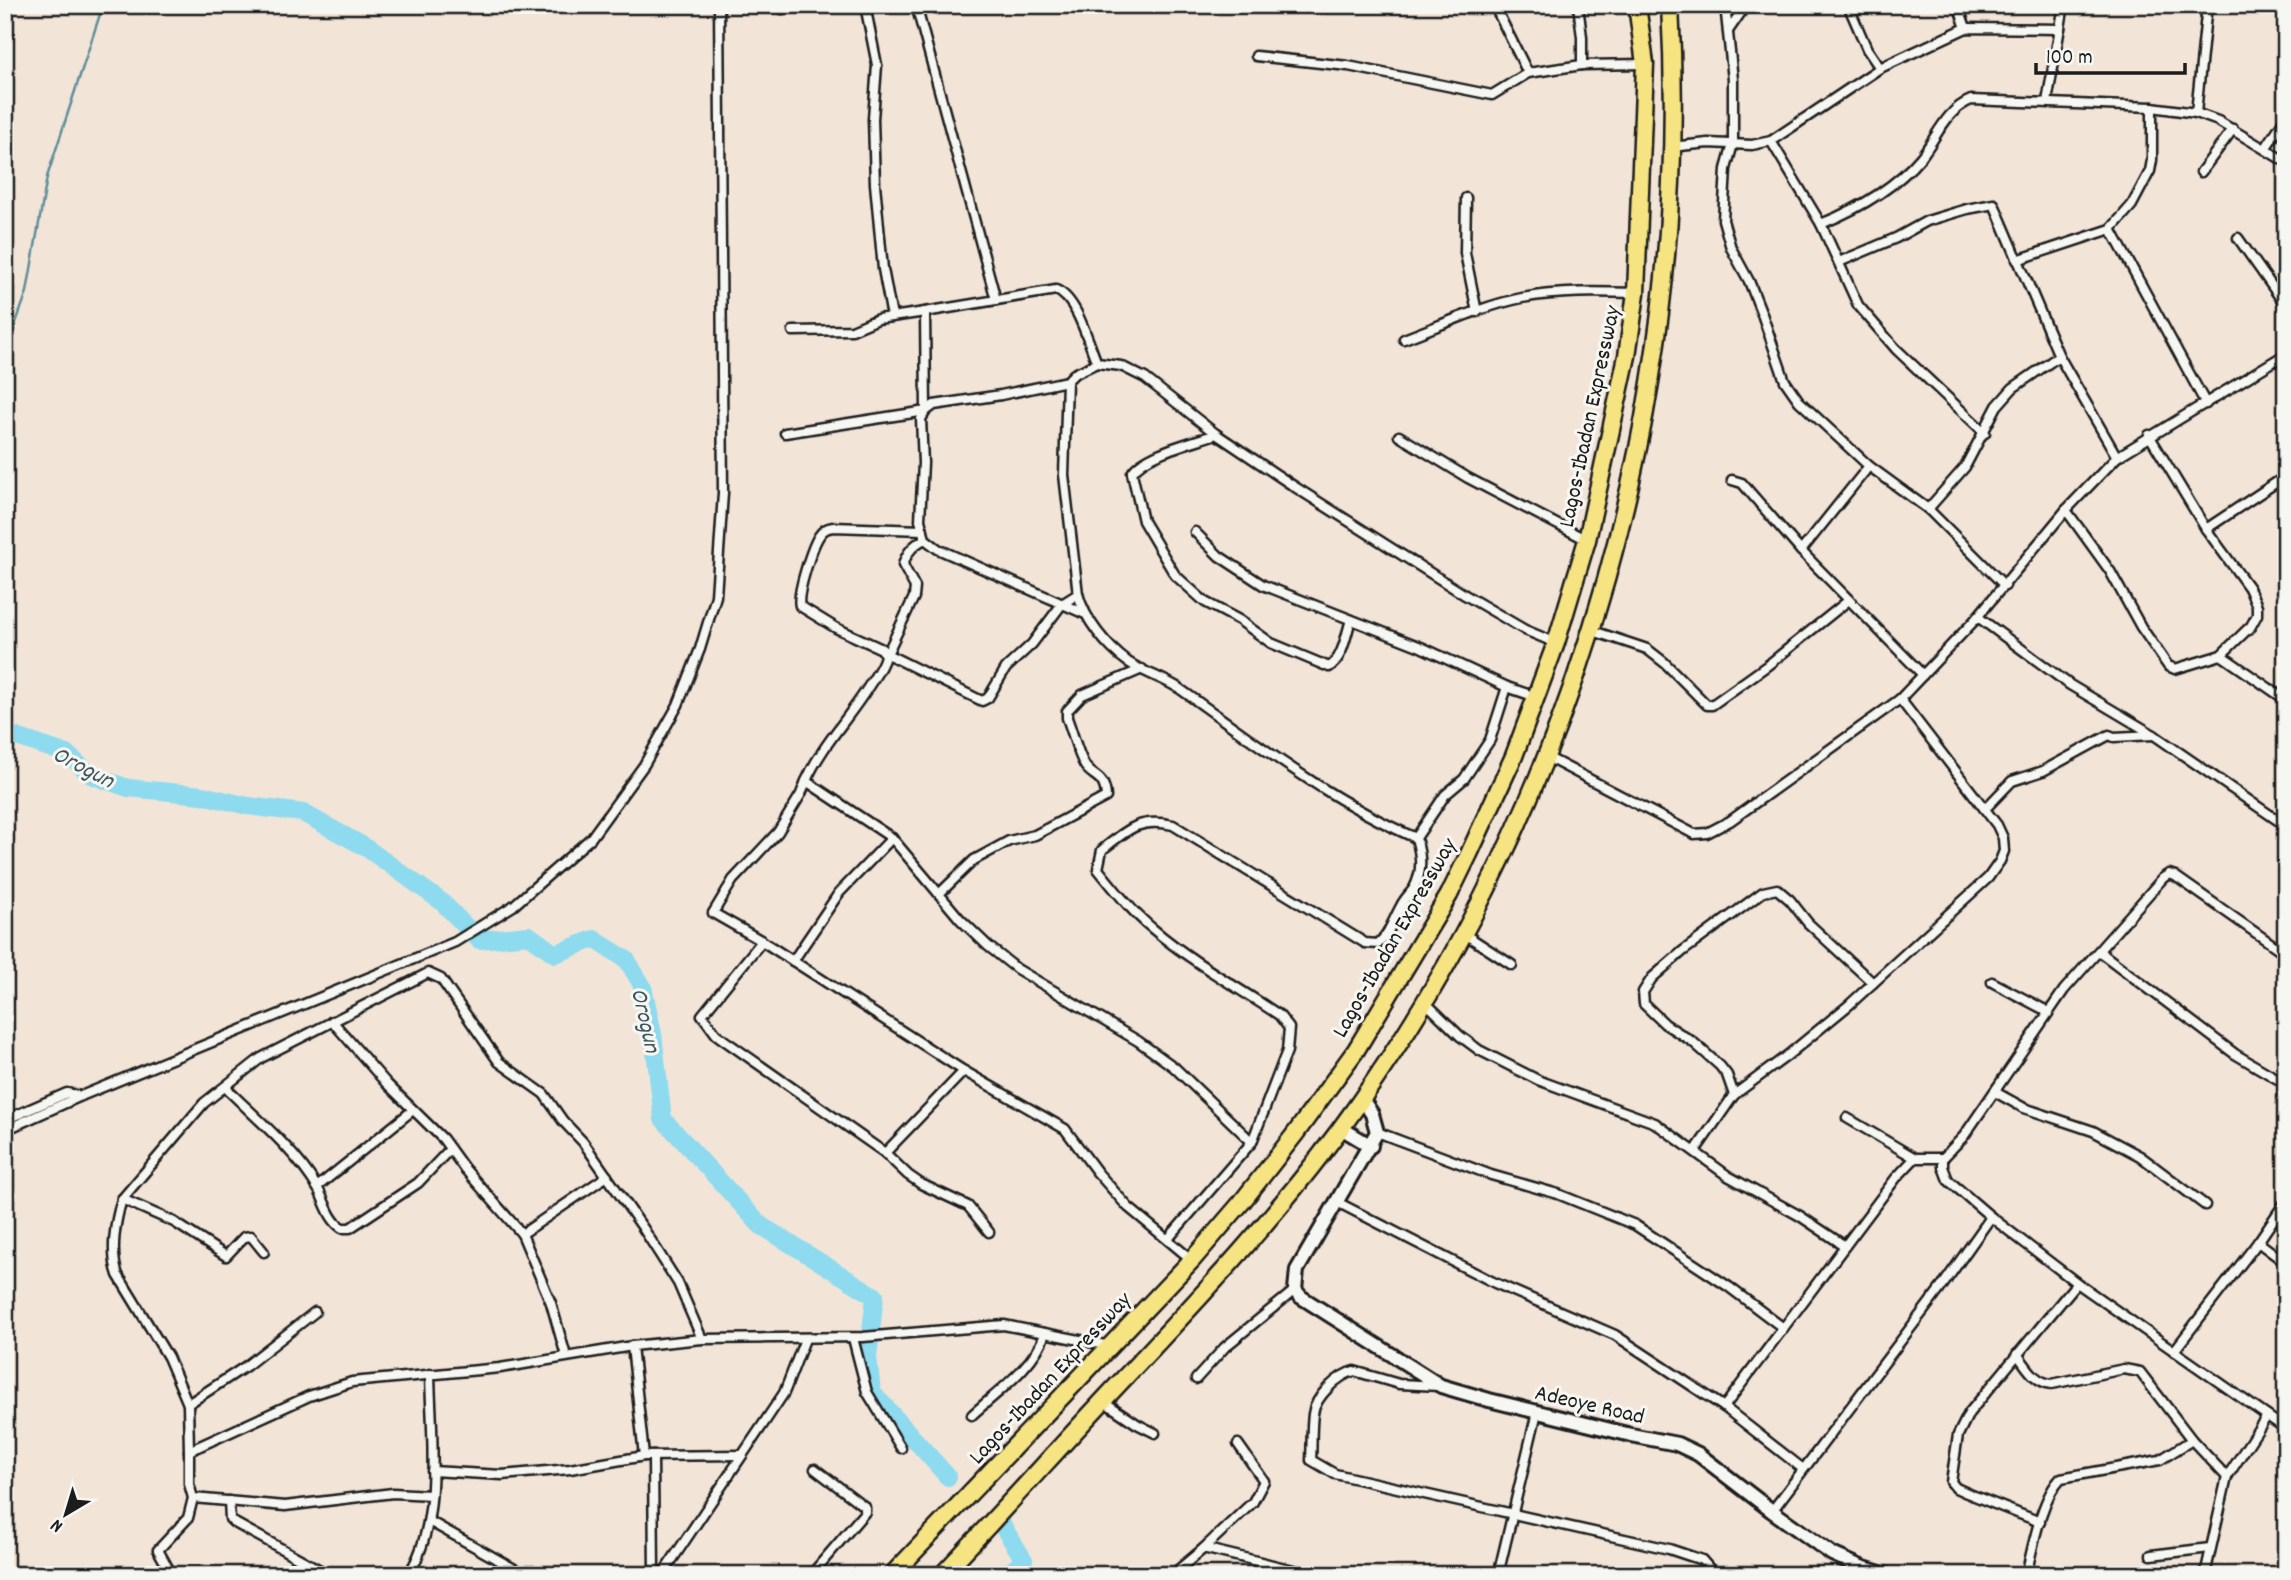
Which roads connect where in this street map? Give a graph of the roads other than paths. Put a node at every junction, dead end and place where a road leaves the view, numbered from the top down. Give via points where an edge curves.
1 (719, 5) edge
2 (777, 5) edge
3 (794, 5) edge
4 (865, 5) edge
5 (916, 5) edge
6 (1494, 5) edge
7 (1578, 5) edge
8 (1637, 5) edge
9 (1670, 5) edge
10 (1725, 5) edge
11 (1746, 5) edge
12 (1847, 5) edge
13 (1958, 5) edge
14 (2064, 5) edge
15 (2207, 5) edge
16 (1966, 27) junction
17 (2060, 29) junction
18 (1727, 32) junction
19 (1256, 55) dead end
20 (1645, 64) junction
21 (1582, 65) junction
22 (1880, 68) junction
23 (1528, 73) junction
24 (2048, 102) junction
25 (2152, 107) junction
26 (2196, 113) junction
27 (2286, 117) edge
28 (2233, 129) junction
29 (1771, 141) junction
30 (1733, 144) junction
31 (1671, 147) junction
32 (2266, 149) junction
33 (2286, 162) edge
34 (2201, 172) dead end
35 (1466, 198) dead end
36 (1821, 224) junction
37 (2111, 229) junction
38 (2238, 238) dead end
39 (2017, 260) junction
40 (1839, 262) junction
41 (1636, 293) junction
42 (996, 300) junction
43 (2286, 306) edge
44 (925, 312) junction
45 (1477, 312) junction
46 (892, 317) junction
47 (793, 331) dead end
48 (1404, 339) dead end
49 (2286, 345) edge
50 (2286, 354) edge
51 (2059, 356) junction
52 (2276, 359) junction
53 (1097, 363) junction
54 (1067, 381) junction
55 (2206, 404) junction
56 (926, 411) junction
57 (785, 433) dead end
58 (1985, 433) junction
59 (1216, 434) junction
60 (2149, 435) junction
61 (1399, 436) dead end
62 (2117, 457) junction
63 (1868, 466) junction
64 (2286, 476) edge
65 (1732, 480) dead end
66 (1928, 509) junction
67 (2066, 510) junction
68 (2206, 529) junction
69 (923, 530) junction
70 (1195, 532) dead end
71 (925, 539) junction
72 (1587, 540) junction
73 (1801, 551) junction
74 (2005, 586) junction
75 (1078, 594) junction
76 (1849, 600) junction
77 (1062, 604) junction
78 (1083, 613) junction
79 (1978, 617) junction
80 (1351, 620) junction
81 (1590, 630) junction
82 (1556, 643) junction
83 (886, 653) junction
84 (2221, 655) junction
85 (1142, 669) junction
86 (1923, 675) junction
87 (1507, 687) junction
88 (1536, 697) junction
89 (1900, 699) junction
90 (2286, 700) edge
91 (2154, 735) junction
92 (1545, 756) junction
93 (806, 781) junction
94 (1985, 808) junction
95 (2286, 826) edge
96 (892, 838) junction
97 (1416, 838) junction
98 (940, 894) junction
99 (1463, 933) junction
100 (762, 941) junction
101 (2099, 952) junction
102 (2286, 954) edge
103 (793, 961) junction
104 (1512, 965) dead end
105 (1992, 982) dead end
106 (1873, 983) junction
107 (1424, 1001) junction
108 (2048, 1012) junction
109 (332, 1021) junction
110 (964, 1071) junction
111 (2286, 1084) edge
112 (225, 1087) junction
113 (1995, 1092) junction
114 (1734, 1095) junction
115 (81, 1096) junction
116 (1362, 1098) junction
117 (413, 1110) junction
118 (1847, 1118) dead end
119 (5, 1120) edge
120 (1341, 1128) junction
121 (5, 1130) edge
122 (1377, 1132) junction
123 (1252, 1142) junction
124 (1371, 1146) junction
125 (450, 1149) junction
126 (1695, 1151) junction
127 (885, 1153) junction
128 (1916, 1158) junction
129 (1943, 1158) junction
130 (607, 1176) junction
131 (317, 1187) junction
132 (122, 1199) junction
133 (2286, 1201) edge
134 (1337, 1202) junction
135 (2205, 1205) dead end
136 (1991, 1217) junction
137 (989, 1232) dead end
138 (522, 1234) junction
139 (1168, 1239) junction
140 (2258, 1242) junction
141 (1845, 1246) junction
142 (264, 1252) dead end
143 (1192, 1260) junction
144 (2286, 1263) edge
145 (2077, 1283) junction
146 (1296, 1290) junction
147 (315, 1312) dead end
148 (1782, 1327) junction
149 (1045, 1333) junction
150 (858, 1338) junction
151 (702, 1339) junction
152 (805, 1339) junction
153 (632, 1346) junction
154 (1110, 1346) junction
155 (2174, 1351) junction
156 (2017, 1354) junction
157 (566, 1356) junction
158 (429, 1374) junction
159 (1196, 1379) dead end
160 (1441, 1386) junction
161 (1103, 1401) junction
162 (188, 1404) junction
163 (1724, 1407) junction
164 (1537, 1412) junction
165 (972, 1415) dead end
166 (2267, 1416) junction
167 (2286, 1429) edge
168 (1155, 1433) dead end
169 (2192, 1440) junction
170 (1238, 1444) dead end
171 (901, 1448) dead end
172 (189, 1451) junction
173 (742, 1455) junction
174 (648, 1456) junction
175 (815, 1469) dead end
176 (1803, 1469) junction
177 (432, 1471) junction
178 (2227, 1477) junction
179 (431, 1495) junction
180 (193, 1498) junction
181 (229, 1501) junction
182 (1772, 1511) junction
183 (1511, 1514) junction
184 (429, 1521) junction
185 (2040, 1522) junction
186 (2210, 1548) junction
187 (1203, 1549) junction
188 (2151, 1555) dead end
189 (322, 1573) edge
190 (172, 1575) edge
191 (408, 1575) edge
192 (524, 1575) edge
193 (654, 1575) edge
194 (662, 1575) edge
195 (811, 1575) edge
196 (892, 1575) edge
197 (942, 1575) edge
198 (1172, 1575) edge
199 (1314, 1575) edge
200 (1498, 1575) edge
201 (1715, 1575) edge
202 (1887, 1575) edge
203 (2026, 1575) edge
204 (2205, 1575) edge

1 - 115 street via 723,494 716,596 678,705 644,765 591,838 513,906 454,942
2 - 3 street via 782,9
4 - 46 street via 877,65 875,184
5 - 42 street
6 - 23 street
7 - 21 street
8 - 20 highway, Lagos-Ibadan Expressway
9 - 31 highway, Lagos-Ibadan Expressway
10 - 18 street
11 - 18 street
12 - 22 street
13 - 16 street
14 - 17 street
15 - 26 street
16 - 17 street
16 - 22 street
17 - 24 street
18 - 30 street
19 - 23 street via 1348,66 1492,95
20 - 21 street
20 - 41 highway, Lagos-Ibadan Expressway
21 - 23 street
22 - 29 street
24 - 25 street
24 - 36 street via 1971,100 1960,105 1919,159 1884,191
25 - 26 street
25 - 37 street via 2150,171 2132,205
26 - 28 street
27 - 32 street
28 - 32 street
28 - 34 street
29 - 30 street
29 - 36 street
30 - 31 street
30 - 63 street via 1726,169 1723,220 1785,381
31 - 81 highway, Lagos-Ibadan Expressway via 1670,208 1645,414 1623,520
32 - 33 street
35 - 45 street via 1465,253
36 - 40 street
37 - 39 street
37 - 55 street
38 - 43 street
39 - 40 street via 1994,204 1927,221
39 - 51 street
40 - 58 street via 1858,305 1873,324
41 - 45 street via 1522,298
41 - 72 highway, Lagos-Ibadan Expressway
42 - 44 street
42 - 53 street via 1056,290 1065,293
44 - 46 street
44 - 56 street
45 - 48 street
46 - 47 street via 852,330
49 - 52 street
50 - 52 street
51 - 58 street via 2013,388 1997,406
51 - 62 street
52 - 55 street
53 - 54 street
53 - 59 street via 1121,366 1145,378
54 - 56 street via 934,405
54 - 75 street via 1064,475
55 - 60 street
56 - 57 street
56 - 69 street via 921,419
58 - 66 street via 1965,467
59 - 80 street via 1136,465 1132,473 1143,521 1175,575 1205,602 1271,643 1329,667 1335,664
59 - 82 street via 1465,595
60 - 62 street
60 - 68 street
61 - 72 street
62 - 67 street
63 - 66 street
63 - 73 street
64 - 68 street
65 - 73 street via 1742,483
66 - 74 street
67 - 74 street
67 - 84 street via 2110,570 2168,666 2175,669
68 - 84 street via 2249,587 2257,606 2251,626
69 - 71 street
69 - 83 street via 828,528 817,540 799,596 803,610
70 - 80 street via 1250,578
71 - 77 street via 948,554
71 - 83 street via 905,556 903,565 915,587 915,597
72 - 82 highway, Lagos-Ibadan Expressway
73 - 76 street
74 - 79 street
75 - 77 street
75 - 78 street
76 - 81 street via 1712,705 1647,649
76 - 86 street
77 - 78 street
77 - 83 street via 982,701
78 - 85 street via 1115,651
79 - 86 street
79 - 91 street via 2070,685
80 - 87 street
81 - 92 highway, Lagos-Ibadan Expressway
82 - 88 highway, Lagos-Ibadan Expressway
83 - 93 street
84 - 90 street
85 - 97 street via 1177,687 1301,775
85 - 98 street via 1082,695 1067,711 1086,768 1101,780 1106,797 1035,835 1009,841 974,860
86 - 89 street
87 - 88 street
87 - 97 street via 1490,740
88 - 143 highway, Lagos-Ibadan Expressway via 1450,895 1356,1050 1295,1134
89 - 92 street via 1730,821 1699,835
89 - 94 street
91 - 94 street via 2109,736 2043,771 2012,781
91 - 95 street
92 - 99 highway, Lagos-Ibadan Expressway via 1511,838
93 - 96 street
93 - 100 street via 778,832 733,880 713,913
94 - 106 street via 2003,838 2000,861 1988,878
96 - 98 street
96 - 103 street via 839,893
97 - 123 street via 1420,874 1389,934 1378,944 1365,943 1173,825 1155,821 1137,825 1102,850 1097,869 1151,928 1279,1015 1289,1028 1287,1051
98 - 123 street via 988,946 1017,969 1138,1041 1174,1068
99 - 104 street
99 - 107 highway, Lagos-Ibadan Expressway
100 - 103 street
100 - 127 street via 702,1015 724,1040
101 - 102 street via 2169,874
101 - 108 street
101 - 111 street via 2235,1054
103 - 110 street
105 - 108 street
106 - 114 street
106 - 114 street via 1777,889 1763,892 1682,951 1652,978 1643,992 1644,1004 1720,1066
107 - 116 highway, Lagos-Ibadan Expressway
107 - 126 street via 1460,1036 1498,1061 1655,1123
108 - 113 street
109 - 112 street via 261,1058
109 - 117 street
109 - 130 street via 428,973 436,975 499,1062 544,1094
110 - 127 street
110 - 139 street via 1065,1129 1128,1207
112 - 131 street via 298,1160
112 - 132 street via 204,1103
113 - 129 street
113 - 135 street via 2035,1112 2093,1131 2140,1156
114 - 126 street
115 - 119 street via 67,1093
115 - 121 street
116 - 120 highway, Lagos-Ibadan Expressway
116 - 122 street
117 - 125 street
117 - 131 street
118 - 128 street
120 - 124 street
120 - 161 highway, Lagos-Ibadan Expressway via 1285,1203
122 - 124 street
122 - 148 street via 1635,1225
123 - 139 street
124 - 134 street
125 - 131 street via 418,1183 350,1228 337,1225
125 - 138 street
126 - 141 street
127 - 137 street via 921,1184 968,1206
128 - 129 street
128 - 141 street
129 - 136 street via 1948,1180
130 - 138 street
130 - 151 street via 678,1283
132 - 142 street via 174,1222 226,1256 244,1237 251,1236
132 - 162 street via 114,1263 168,1357
133 - 140 street
134 - 146 street via 1297,1270
134 - 163 street via 1495,1283 1615,1335
136 - 145 street
136 - 176 street
138 - 157 street via 551,1303
139 - 143 street
140 - 144 street
140 - 155 street
141 - 148 street
143 - 154 highway, Lagos-Ibadan Expressway
145 - 155 street
145 - 156 street
146 - 159 street via 1225,1347
146 - 160 street, Adeoye Road via 1307,1302
147 - 162 street
148 - 163 street
149 - 150 street via 1004,1325
149 - 154 street
149 - 165 street via 1030,1361
150 - 152 street
150 - 171 street via 867,1392
151 - 152 street
151 - 153 street
152 - 173 street via 784,1393
153 - 157 street
153 - 174 street
154 - 196 highway, Lagos-Ibadan Expressway
155 - 166 street
156 - 169 street via 2043,1383 2124,1370 2140,1372
156 - 185 street via 1969,1413 1958,1435 1951,1482
157 - 158 street
158 - 172 street via 352,1382 309,1396
158 - 177 street
160 - 164 street, Adeoye Road
160 - 183 street via 1414,1386 1346,1373 1327,1388 1313,1412 1311,1460 1335,1474
161 - 168 street
161 - 197 highway, Lagos-Ibadan Expressway
162 - 172 street
163 - 176 street
164 - 182 street, Adeoye Road via 1677,1444 1698,1454
164 - 183 street
166 - 167 street
166 - 178 street
169 - 178 street
169 - 185 street via 2160,1460 2062,1478 2054,1485
170 - 187 street via 1264,1481 1253,1502
172 - 180 street
173 - 174 street
173 - 194 street
174 - 177 street via 502,1475
174 - 193 street
175 - 195 street via 865,1507 865,1512
176 - 182 street
177 - 179 street
178 - 186 street
179 - 181 street via 393,1493 285,1506
179 - 184 street
180 - 181 street
180 - 190 street via 188,1518 158,1550
181 - 189 street via 233,1522
182 - 202 street, Adeoye Road via 1832,1554
183 - 200 street
183 - 201 street via 1670,1549 1702,1560
184 - 191 street
184 - 192 street
185 - 203 street
186 - 188 street
186 - 204 street
187 - 198 street
187 - 199 street

